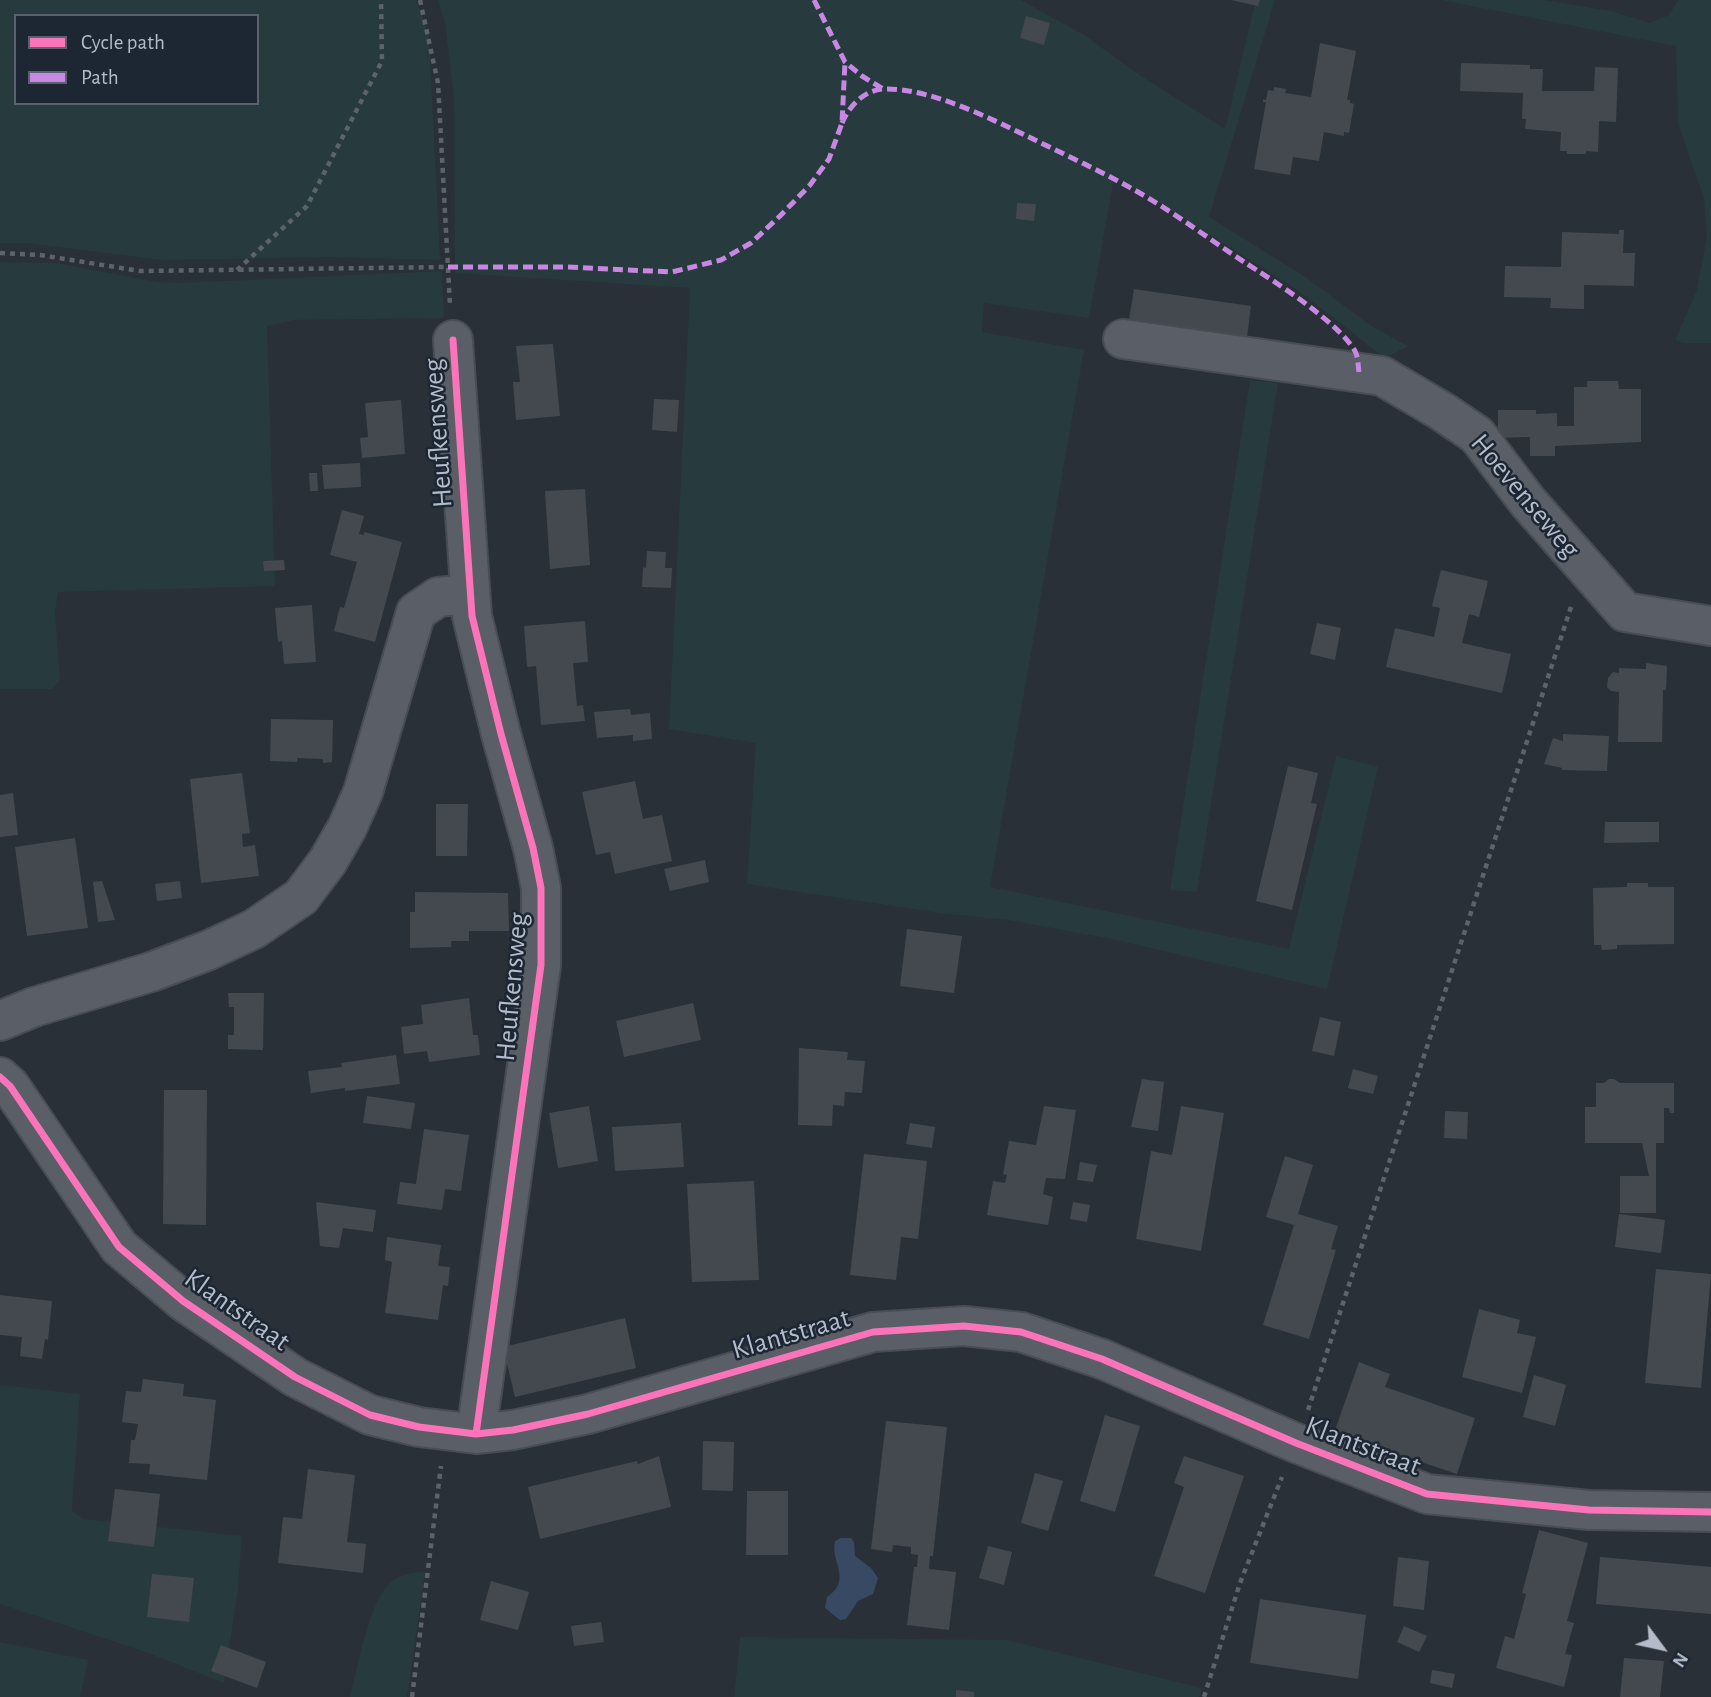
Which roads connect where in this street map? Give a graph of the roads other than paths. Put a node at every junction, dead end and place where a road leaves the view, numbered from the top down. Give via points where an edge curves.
1 (453, 340) dead end
2 (1123, 340) dead end
3 (470, 594) junction
4 (1711, 626) edge
5 (0, 1021) edge
6 (0, 1077) edge
7 (460, 1432) junction
8 (1711, 1513) edge

1 - 3 street, Heufkensweg
2 - 4 street, Hoevenseweg via 1382,376 1477,435 1528,502 1625,612
3 - 5 street via 438,597 416,612 363,792 328,861 301,897 254,929 209,950
3 - 7 street, Heufkensweg via 541,888 541,965
6 - 7 street, Klantstraat via 119,1247 183,1301 295,1377 370,1415
7 - 8 street, Klantstraat via 513,1430 588,1414 873,1332 964,1326 1021,1332 1102,1359 1426,1494 1588,1510

